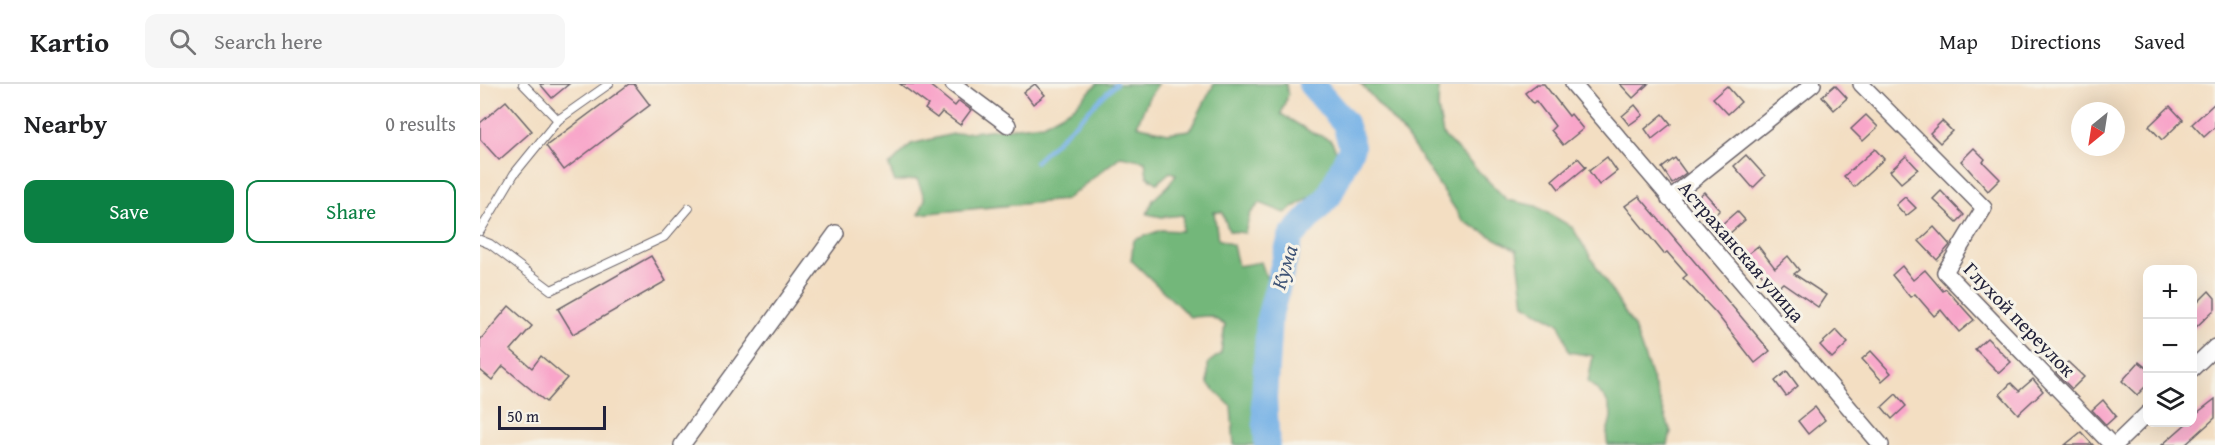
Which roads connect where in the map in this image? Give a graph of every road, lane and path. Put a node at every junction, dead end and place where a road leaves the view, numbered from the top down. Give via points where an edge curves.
1 (523, 84) edge
2 (609, 84) edge
3 (953, 84) edge
4 (1573, 84) edge
5 (1813, 84) edge
6 (1861, 84) edge
7 (558, 120) junction
8 (1008, 125) dead end
9 (1669, 199) junction
10 (689, 208) dead end
11 (480, 231) edge
12 (836, 233) dead end
13 (480, 240) edge
14 (2215, 347) edge
15 (2197, 365) edge
16 (2143, 418) edge
17 (682, 445) edge
18 (1881, 445) edge
19 (2114, 445) edge

1 - 7 lane
2 - 7 lane
3 - 8 street
4 - 9 street, Астраханская улица
5 - 9 street
6 - 19 street, Глухой переулок via 1984,207 1945,272
7 - 11 lane via 514,174
9 - 18 street, Астраханская улица
10 - 13 lane via 664,237 551,290
12 - 17 street
14 - 15 street
16 - 19 street

